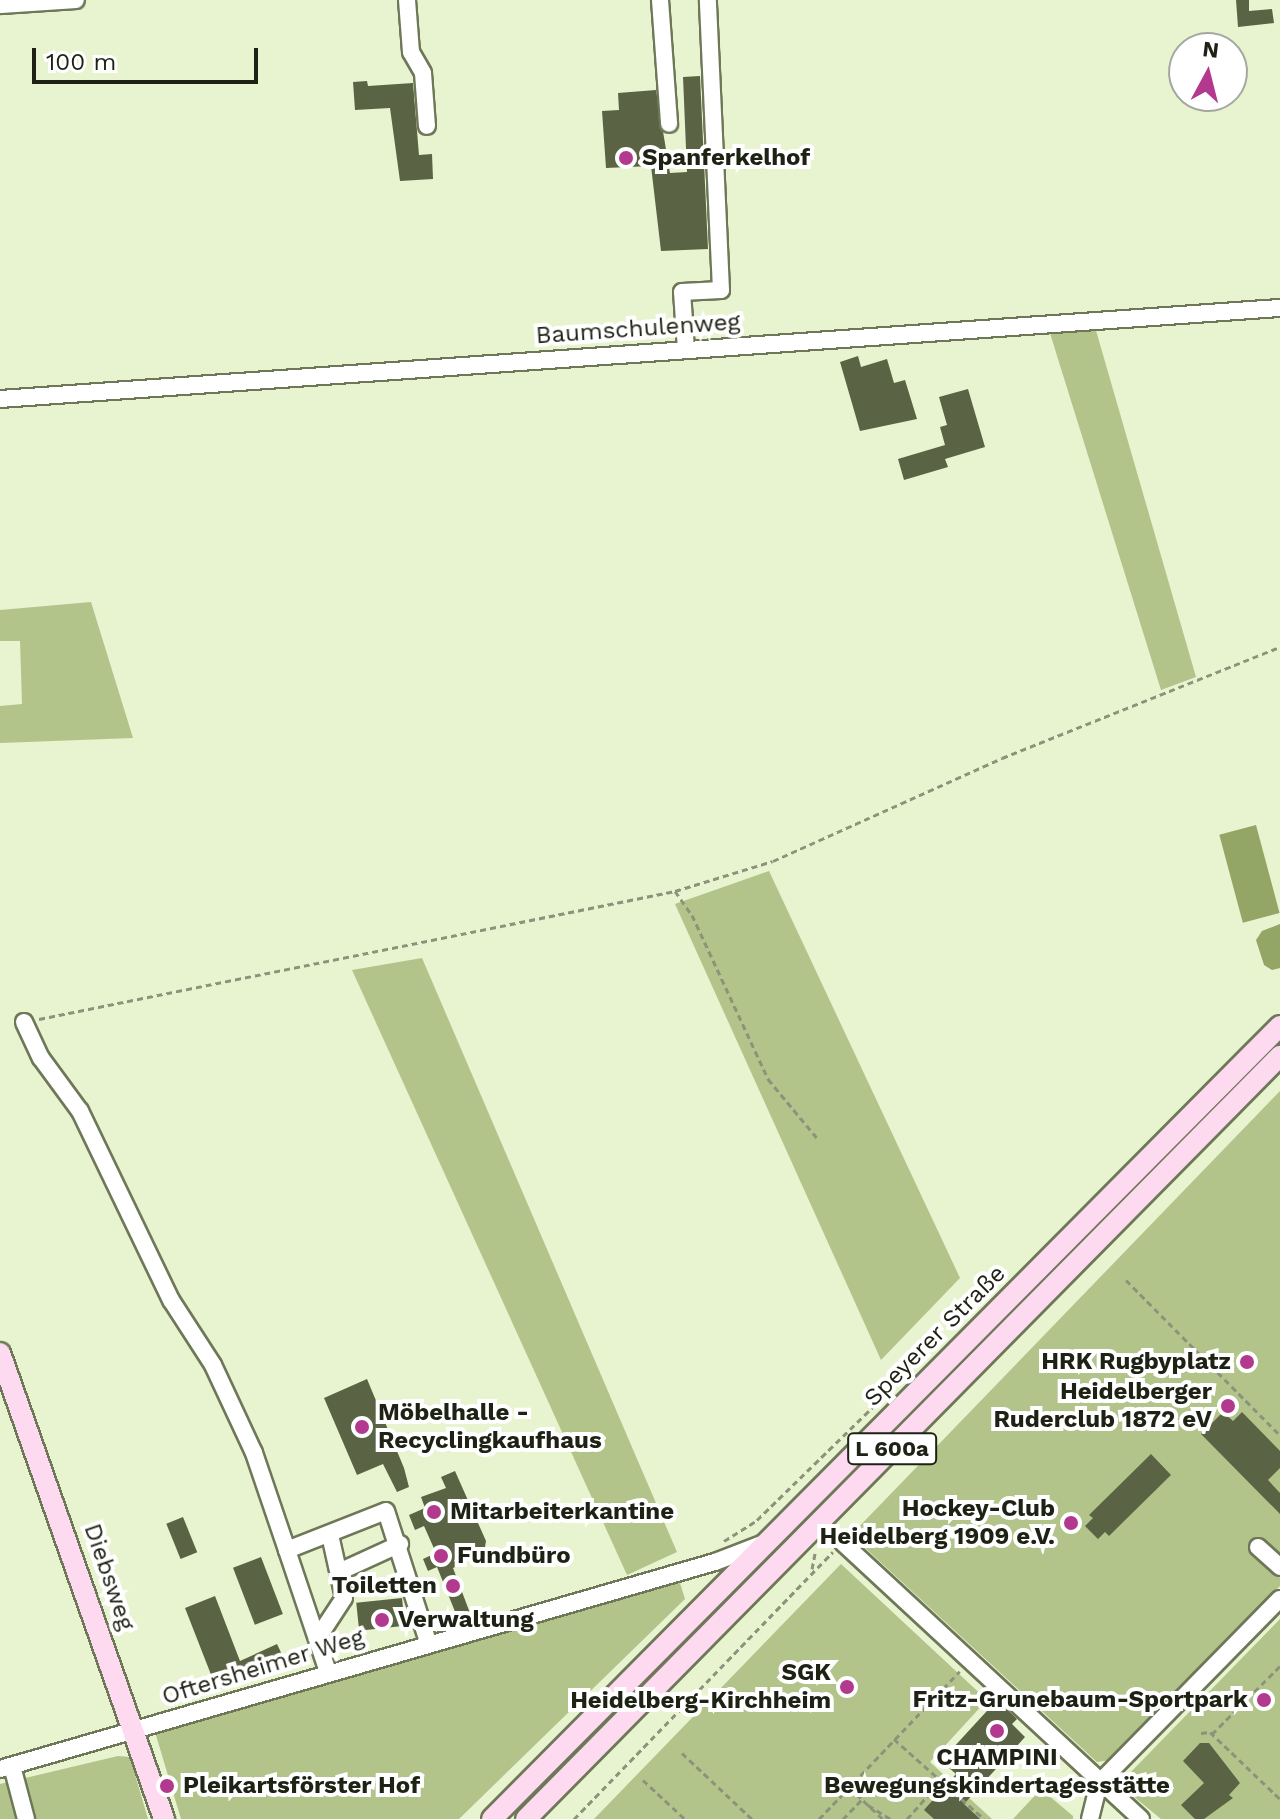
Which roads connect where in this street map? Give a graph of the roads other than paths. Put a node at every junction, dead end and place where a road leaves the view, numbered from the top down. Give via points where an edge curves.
1 (76, 0) edge
2 (407, 0) edge
3 (660, 0) edge
4 (708, 0) edge
5 (0, 5) edge
6 (669, 124) dead end
7 (427, 126) dead end
8 (1280, 308) edge
9 (686, 350) junction
10 (0, 399) edge
11 (24, 1022) road end
12 (1280, 1026) edge
13 (1280, 1056) edge
14 (0, 1353) edge
15 (330, 1535) junction
16 (769, 1541) junction
17 (843, 1543) road end
18 (400, 1544) junction
19 (1258, 1547) dead end
20 (287, 1550) junction
21 (1280, 1567) edge
22 (341, 1571) junction
23 (1280, 1599) edge
24 (319, 1636) junction
25 (428, 1642) junction
26 (328, 1672) junction
27 (136, 1732) junction
28 (6, 1767) edge
29 (1099, 1783) junction
30 (26, 1819) edge
31 (164, 1819) edge
32 (492, 1819) edge
33 (526, 1819) edge
34 (1090, 1819) edge
35 (1141, 1819) edge

1 - 5 street
2 - 7 street via 411,52 423,73
3 - 6 street
4 - 9 street via 721,290 682,292
8 - 9 street, Baumschulenweg
9 - 10 street, Baumschulenweg
11 - 20 street via 41,1058 80,1111 171,1300 213,1365 254,1453
12 - 16 main road, Speyerer Straße / L 600a
13 - 33 main road, Speyerer Straße / L 600a
14 - 27 main road, Diebsweg
15 - 18 street via 386,1511
15 - 20 street
15 - 22 street
16 - 25 street, Oftersheimer Weg via 654,1580
16 - 32 main road, Speyerer Straße / L 600a
17 - 29 street
18 - 22 street
18 - 25 street
19 - 21 street
20 - 24 street
22 - 24 street via 344,1598
23 - 29 street
24 - 26 street
25 - 26 street, Oftersheimer Weg
26 - 27 street, Oftersheimer Weg
27 - 28 street, Oftersheimer Weg
27 - 31 main road, Diebsweg
28 - 30 street
29 - 34 street
29 - 35 street

